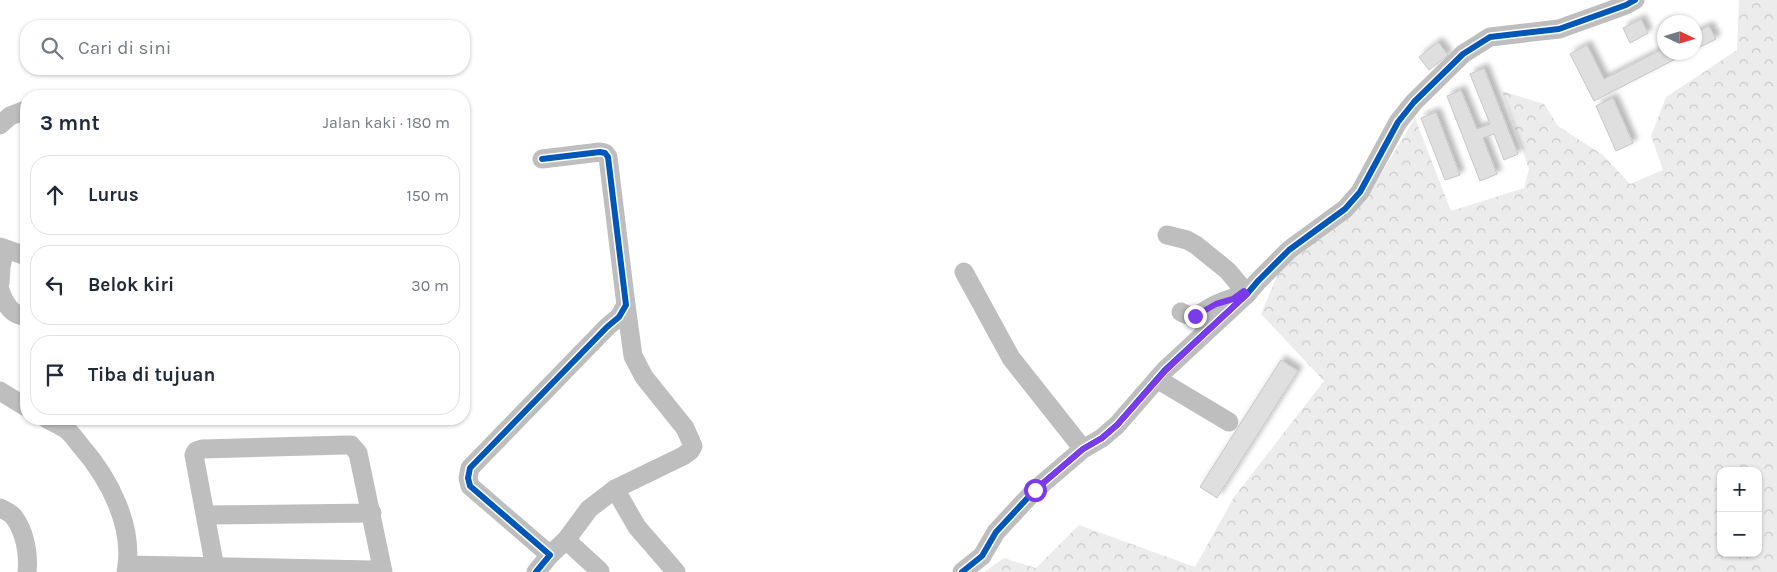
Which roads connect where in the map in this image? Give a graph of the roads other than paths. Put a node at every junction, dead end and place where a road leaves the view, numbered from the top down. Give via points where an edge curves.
1 (1635, 0) edge
2 (20, 112) edge
3 (0, 125) edge
4 (542, 159) dead end
5 (1168, 235) dead end
6 (15, 249) edge
7 (964, 272) dead end
8 (0, 283) edge
9 (0, 290) edge
10 (1246, 293) junction
11 (626, 305) junction
12 (1181, 312) dead end
13 (20, 316) edge
14 (1157, 379) junction
15 (0, 392) edge
16 (20, 404) edge
17 (1229, 422) dead end
18 (58, 425) edge
19 (1083, 449) junction
20 (615, 489) junction
21 (0, 508) edge
22 (372, 513) junction
23 (206, 515) junction
24 (566, 540) junction
25 (550, 555) junction
26 (127, 569) edge
27 (215, 570) edge
28 (600, 571) dead end
29 (27, 572) edge
30 (377, 572) edge
31 (383, 572) edge
32 (536, 572) edge
33 (676, 572) edge
34 (962, 572) edge

1 - 10 street via 1559,29 1490,37 1462,54 1398,122 1360,192 1345,209 1289,250
2 - 3 street
4 - 11 street via 600,152 608,157
5 - 10 street via 1196,245 1228,271
6 - 8 street via 1,267
7 - 19 street via 1011,358
9 - 13 street via 5,305
10 - 12 street via 1195,316
10 - 14 street
11 - 20 street via 633,356 644,377 685,428 693,446 683,456
11 - 25 street via 619,317 470,468 470,486
14 - 17 street
14 - 19 street via 1117,425
15 - 16 street
18 - 26 street via 68,431 94,460 112,492 126,533
19 - 34 street via 1035,490 996,532 982,556
20 - 24 street via 588,509
20 - 33 street via 637,527
21 - 29 street via 13,516 24,539 29,560
22 - 23 street
22 - 23 street via 358,453 351,445 337,445 196,451 194,456
22 - 31 street
23 - 27 street
24 - 25 street
24 - 28 street
25 - 32 street
26 - 27 street
27 - 30 street

